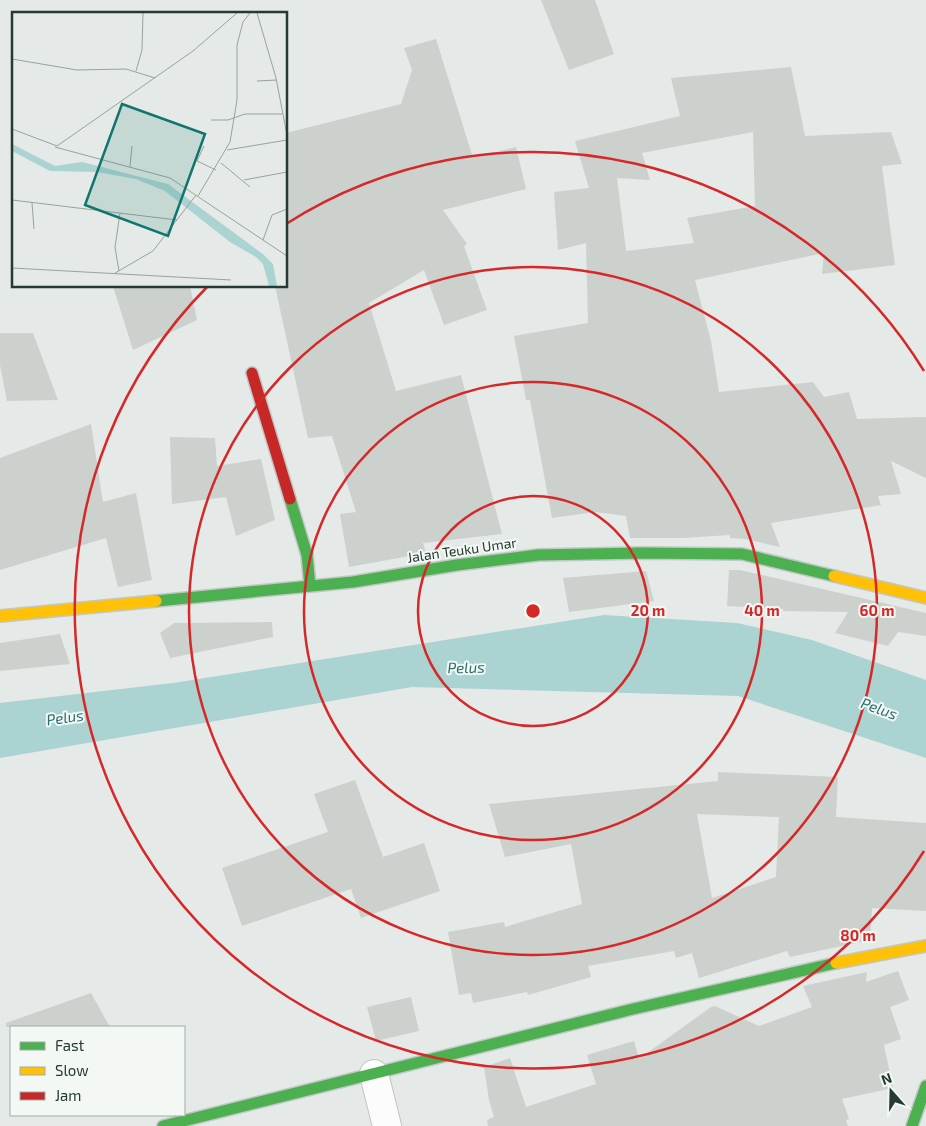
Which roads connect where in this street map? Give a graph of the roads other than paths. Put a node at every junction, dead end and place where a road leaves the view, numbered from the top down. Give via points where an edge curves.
1 (252, 373) dead end
2 (310, 586) junction
3 (926, 598) edge
4 (0, 616) edge
5 (926, 946) edge
6 (374, 1074) junction
7 (926, 1086) edge
8 (163, 1126) edge
9 (387, 1126) edge
10 (912, 1126) edge

1 - 2 street via 306,555
2 - 3 street, Jalan Teuku Umar via 538,555 742,554
2 - 4 street, Jalan Teuku Umar
5 - 6 street via 851,959 633,1009
6 - 8 street
6 - 9 street
7 - 10 street

